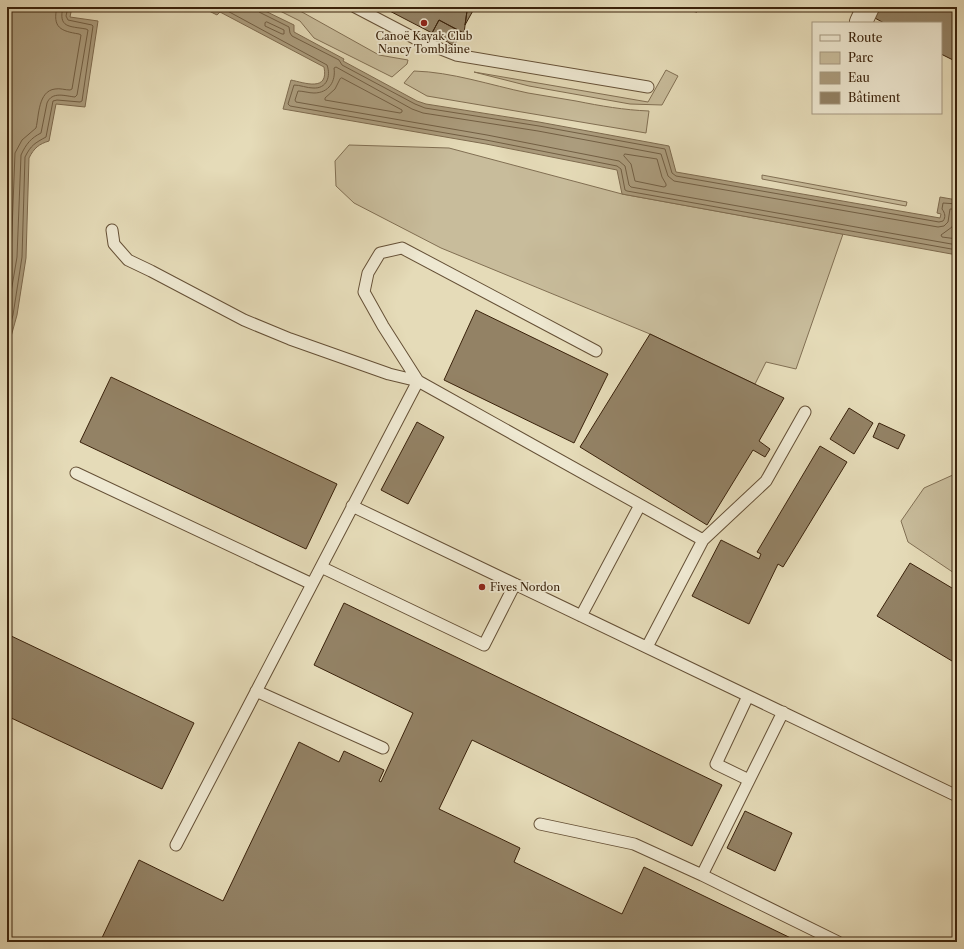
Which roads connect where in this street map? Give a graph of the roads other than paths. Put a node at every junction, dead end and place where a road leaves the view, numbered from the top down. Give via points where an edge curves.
1 (355, 7) edge
2 (648, 87) dead end
3 (112, 230) dead end
4 (596, 351) dead end
5 (418, 381) junction
6 (806, 412) dead end
7 (76, 473) dead end
8 (640, 505) junction
9 (352, 506) junction
10 (703, 540) junction
11 (321, 567) junction
12 (312, 584) junction
13 (515, 584) junction
14 (581, 616) junction
15 (646, 647) junction
16 (256, 691) junction
17 (748, 696) junction
18 (783, 712) junction
19 (383, 748) dead end
20 (749, 780) junction
21 (957, 796) edge
22 (540, 824) dead end
23 (176, 845) dead end
24 (702, 875) junction
25 (838, 942) edge

1 - 2 lane via 418,40 456,55
3 - 5 lane via 114,244 128,260 244,320 389,374
4 - 5 lane via 402,248 380,253 368,273 364,292
5 - 8 lane
5 - 9 lane
6 - 10 lane via 766,481
7 - 12 lane
8 - 10 lane
8 - 14 lane
9 - 11 lane
9 - 13 lane
10 - 15 lane
11 - 12 lane
11 - 13 lane via 484,645
12 - 16 lane
13 - 14 lane
14 - 15 lane
15 - 17 lane
16 - 19 lane
16 - 23 lane
17 - 18 lane
17 - 20 lane via 716,764
18 - 20 lane
18 - 21 lane
20 - 24 lane
22 - 24 lane via 634,844
24 - 25 lane

